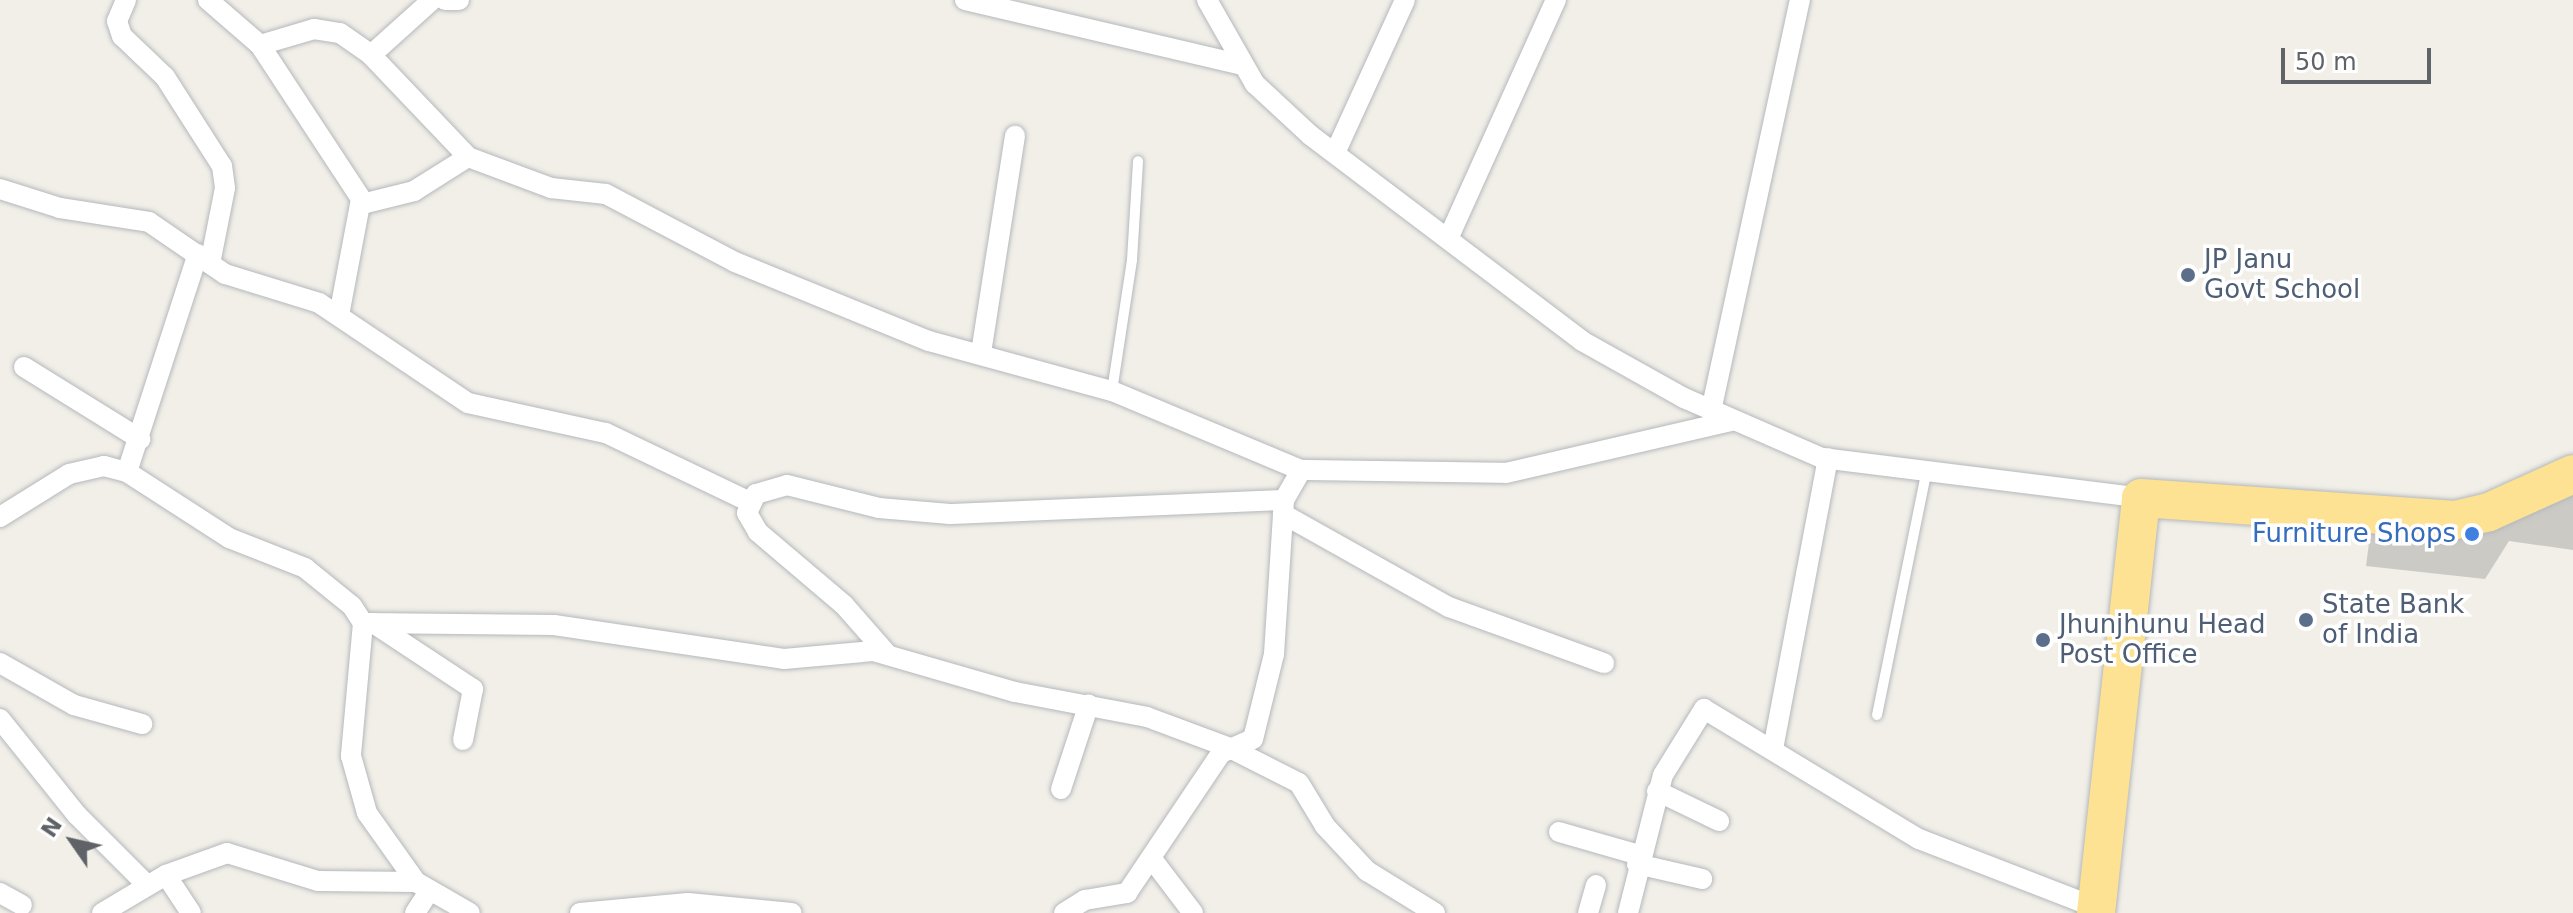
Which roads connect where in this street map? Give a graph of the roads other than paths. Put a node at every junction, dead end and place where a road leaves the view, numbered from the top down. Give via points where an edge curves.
1 (126, 0) edge
2 (208, 0) edge
3 (432, 0) edge
4 (445, 0) edge
5 (459, 0) edge
6 (965, 0) edge
7 (1207, 0) edge
8 (1405, 0) edge
9 (1556, 0) edge
10 (1800, 0) edge
11 (260, 45) junction
12 (371, 55) junction
13 (1243, 65) junction
14 (1015, 136) dead end
15 (1335, 153) junction
16 (468, 157) junction
17 (1138, 161) dead end
18 (0, 189) edge
19 (362, 204) junction
20 (1448, 239) junction
21 (204, 259) junction
22 (339, 315) junction
23 (981, 353) junction
24 (24, 367) dead end
25 (1112, 391) junction
26 (1711, 411) junction
27 (1732, 421) junction
28 (140, 439) junction
29 (1828, 458) junction
30 (1928, 468) junction
31 (1301, 470) junction
32 (127, 472) junction
33 (2573, 474) edge
34 (2150, 499) junction
35 (750, 502) junction
36 (1284, 507) junction
37 (0, 517) edge
38 (368, 623) junction
39 (887, 654) junction
40 (0, 663) edge
41 (1604, 663) dead end
42 (1089, 704) junction
43 (1877, 715) dead end
44 (0, 719) edge
45 (142, 724) dead end
46 (463, 740) dead end
47 (1230, 748) junction
48 (1773, 749) junction
49 (1061, 789) dead end
50 (1657, 791) junction
51 (1719, 821) dead end
52 (1559, 832) dead end
53 (1152, 859) junction
54 (1638, 860) junction
55 (166, 875) junction
56 (1702, 879) dead end
57 (147, 885) junction
58 (1596, 885) dead end
59 (423, 886) junction
60 (0, 893) edge
61 (1098, 899) junction
62 (22, 905) dead end
63 (107, 911) edge
64 (2103, 911) edge
65 (191, 913) edge
66 (415, 913) edge
67 (470, 913) edge
68 (580, 913) edge
69 (792, 913) edge
70 (1064, 913) edge
71 (1120, 913) edge
72 (1193, 913) edge
73 (1435, 913) edge
74 (1588, 913) edge
75 (1628, 913) edge

1 - 21 street via 118,28 178,94 225,177
2 - 11 street
3 - 12 street
4 - 5 street
6 - 13 street
7 - 13 street
8 - 15 street
9 - 20 street
10 - 26 street
11 - 12 street via 326,29
11 - 19 street
12 - 16 street
13 - 15 street via 1255,84
14 - 23 street
15 - 20 street
16 - 19 street via 414,191
16 - 23 street via 551,188 617,197 735,262 929,341
17 - 25 lane via 1132,260
18 - 21 street via 60,208 136,218
19 - 22 street
20 - 26 street via 1582,341
21 - 22 street
21 - 28 street
22 - 35 street via 468,403 606,433
23 - 25 street
24 - 28 street
25 - 31 street
26 - 27 street
27 - 29 street
27 - 31 street via 1506,473
28 - 32 street
29 - 30 street
29 - 48 street
30 - 34 street
30 - 43 lane
31 - 36 street
32 - 37 street via 87,467
32 - 38 street via 229,538 305,568
33 - 34 highway via 2489,512 2455,520
34 - 64 highway
35 - 36 street via 774,484 927,514
35 - 39 street via 749,521 758,532 844,605
36 - 41 street via 1449,607
36 - 47 street via 1271,679 1253,739
38 - 39 street via 554,625 784,659
38 - 46 street via 473,689
38 - 59 street via 351,756 367,813
39 - 42 street via 1004,689
40 - 45 street via 74,705
42 - 47 street
42 - 49 street
44 - 57 street via 77,815
47 - 53 street
47 - 73 street via 1299,783 1325,826 1367,871
48 - 50 street via 1701,709
48 - 64 street via 1919,839
50 - 51 street
50 - 54 street
52 - 54 street
53 - 61 street via 1127,893
53 - 72 street
54 - 56 street
54 - 75 street
55 - 57 street
55 - 59 street via 227,853 318,881
55 - 65 street
57 - 63 street
58 - 74 street
59 - 66 street
59 - 67 street
60 - 62 street
61 - 70 street
61 - 71 street
68 - 69 street via 688,903

